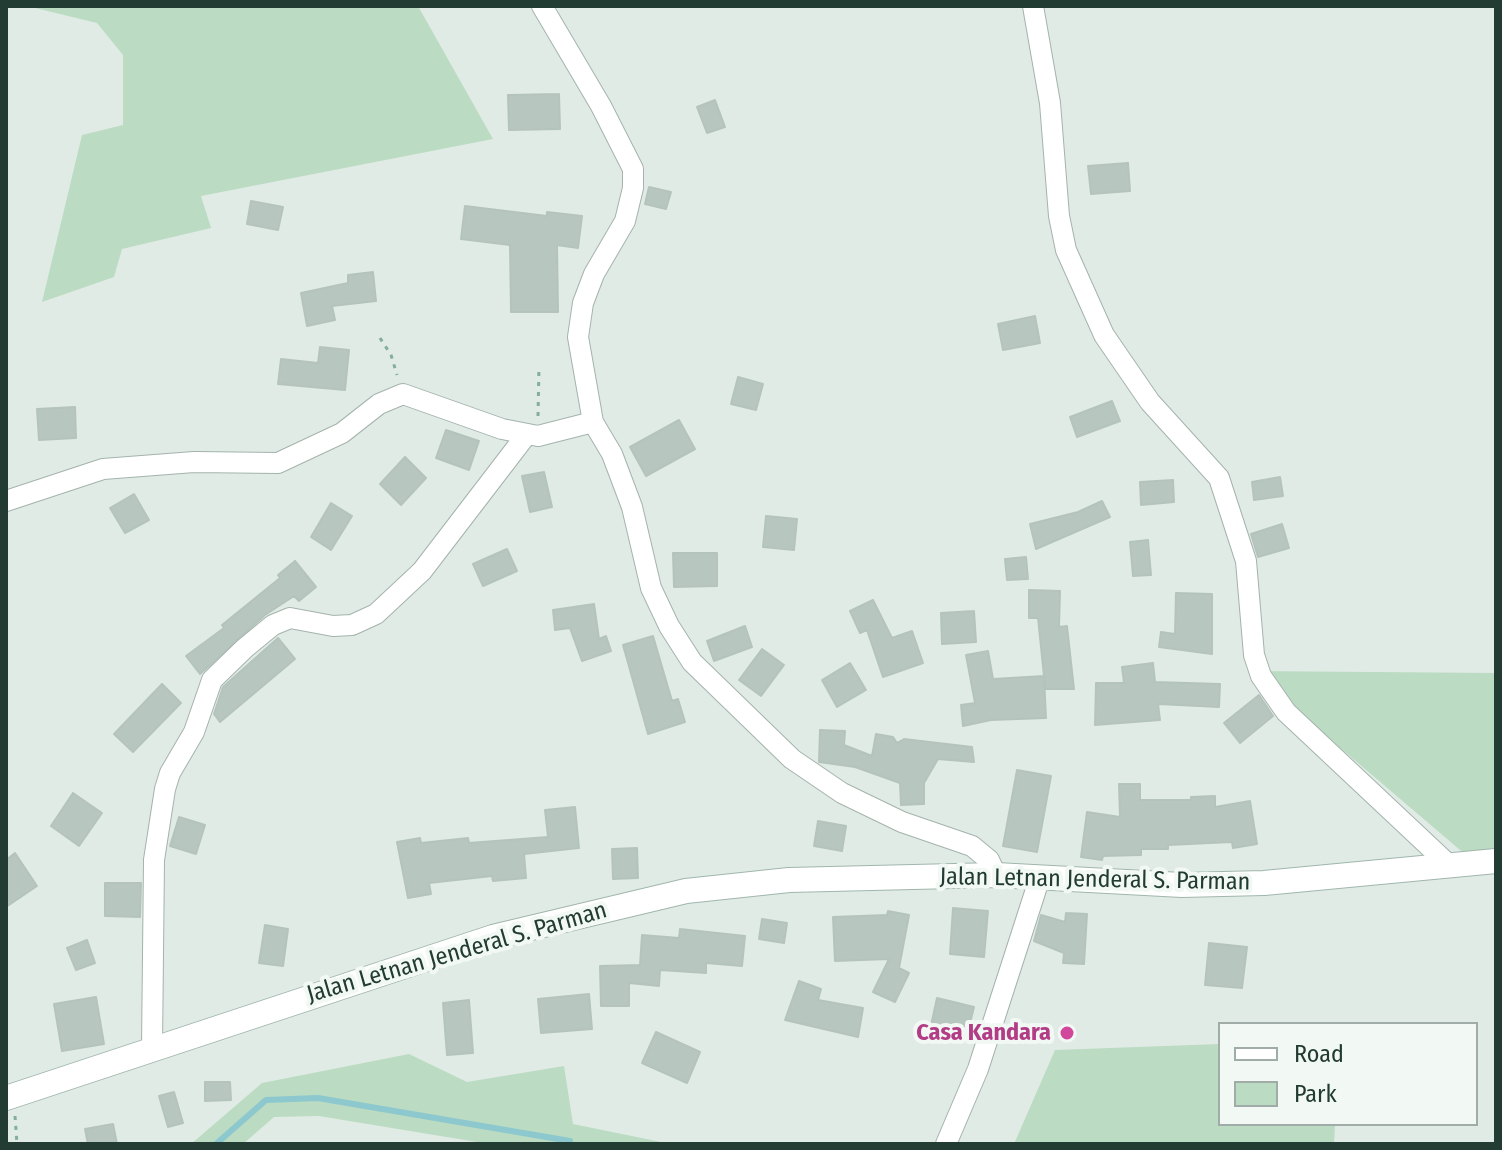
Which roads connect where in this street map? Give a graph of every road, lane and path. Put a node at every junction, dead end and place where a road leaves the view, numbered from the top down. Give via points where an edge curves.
1 (542, 6) edge
2 (1033, 6) edge
3 (380, 338) dead end
4 (539, 367) dead end
5 (403, 394) junction
6 (593, 422) junction
7 (532, 435) junction
8 (6, 501) edge
9 (1496, 861) edge
10 (1450, 866) junction
11 (996, 875) junction
12 (1040, 877) junction
13 (152, 1047) junction
14 (10, 1097) edge
15 (17, 1144) edge
16 (946, 1144) edge

1 - 6 street via 633,169 625,221 583,303 578,337
2 - 10 street via 1066,250 1104,335 1150,402 1219,478 1246,561 1254,655 1261,676 1286,712
3 - 5 path
4 - 7 path
5 - 7 street
5 - 8 street via 379,404 330,439 278,463 103,469
6 - 7 street
6 - 11 street via 632,507 651,588 692,662 792,759 842,793 902,822 972,846 989,860
7 - 13 street via 422,571 376,614 352,625 333,626 290,618 254,640 212,680 194,732 165,789 154,860
9 - 10 street, Jalan Letnan Jenderal S. Parman
10 - 12 street, Jalan Letnan Jenderal S. Parman via 1223,884
11 - 12 street, Jalan Letnan Jenderal S. Parman
11 - 13 street, Jalan Letnan Jenderal S. Parman via 789,880 686,891 493,937
12 - 16 street via 978,1069
13 - 14 street, Jalan Letnan Jenderal S. Parman
14 - 15 path

